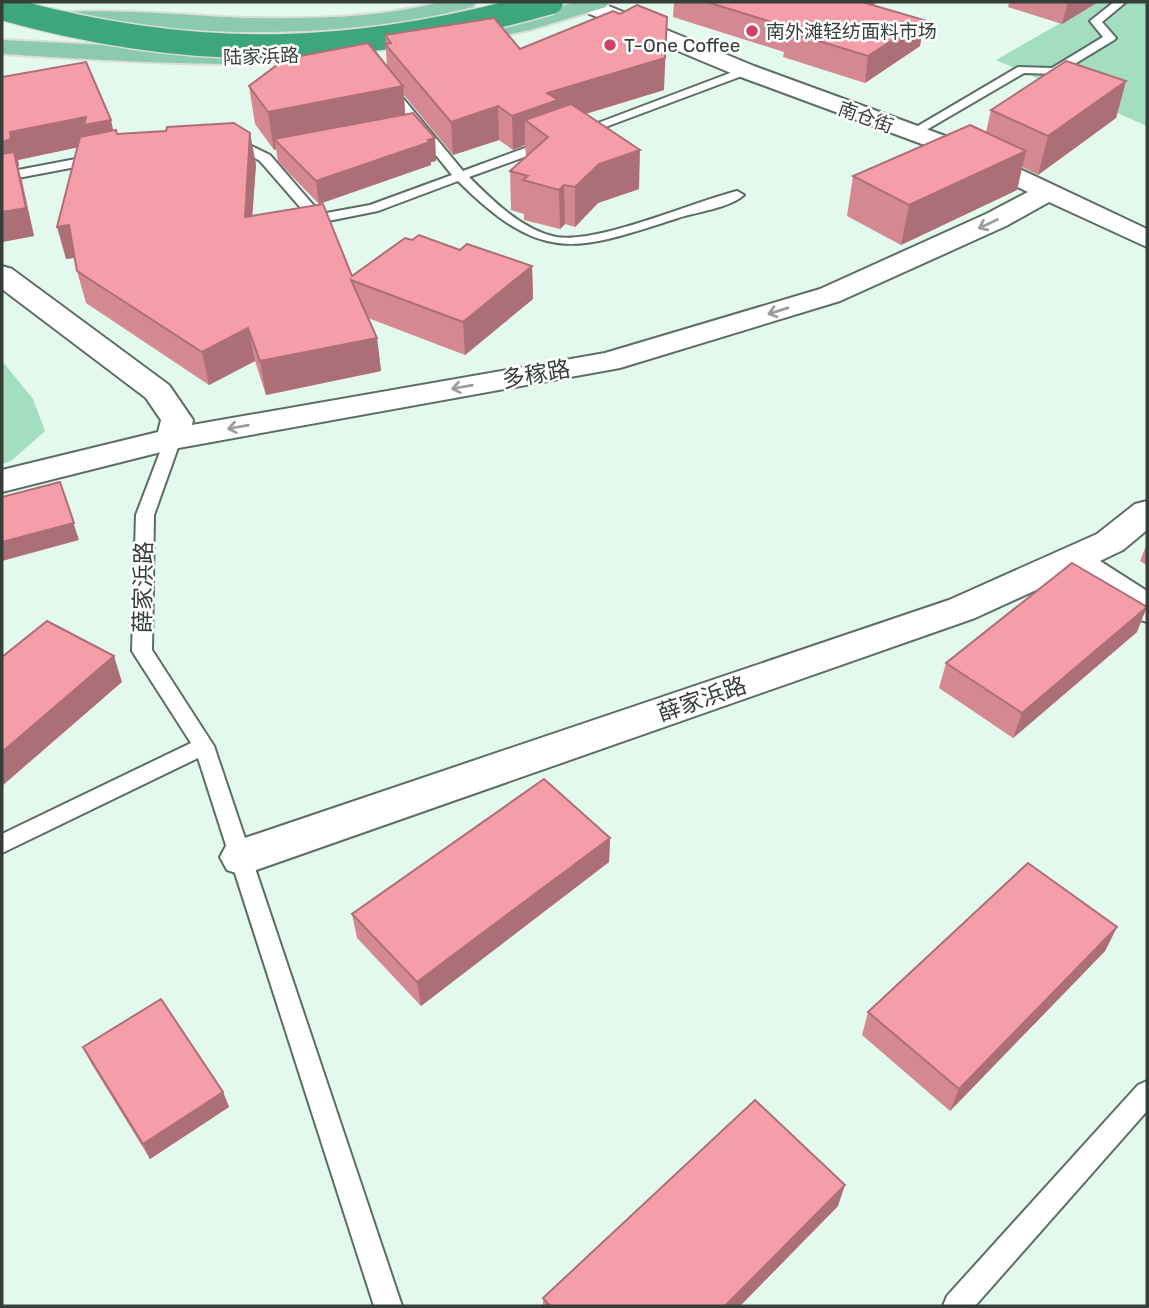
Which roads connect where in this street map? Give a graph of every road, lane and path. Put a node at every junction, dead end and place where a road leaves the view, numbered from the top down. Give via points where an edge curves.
1 (35, 2) edge
2 (465, 2) edge
3 (503, 2) edge
4 (551, 2) edge
5 (1122, 2) edge
6 (590, 3) edge
7 (2, 8) edge
8 (2, 27) edge
9 (2, 47) edge
10 (101, 53) junction
11 (2, 66) edge
12 (746, 71) junction
13 (377, 74) edge
14 (912, 133) junction
15 (222, 141) edge
16 (106, 158) edge
17 (459, 176) junction
18 (2, 177) edge
19 (1048, 192) junction
20 (737, 195) dead end
21 (1147, 239) edge
22 (2, 275) edge
23 (173, 439) junction
24 (2, 481) edge
25 (1147, 512) edge
26 (1072, 559) junction
27 (1147, 609) edge
28 (204, 746) junction
29 (2, 844) edge
30 (242, 857) junction
31 (1147, 1093) edge
32 (388, 1306) edge
33 (957, 1306) edge

1 - 3 highway via 141,24 239,31 353,28 444,18
2 - 8 main road, 陆家浜路 via 371,19 254,26 95,16
4 - 7 highway, bridge via 492,21 384,41 249,46 167,44 55,26
5 - 14 lane via 1096,21 1110,38 1054,72 1022,69
6 - 10 main road, 陆家浜路 via 522,25 360,53 227,58
6 - 12 street, 南仓街
9 - 10 main road, 陆家浜路
10 - 11 main road
12 - 14 street, 南仓街
12 - 17 lane
13 - 17 lane via 414,129
14 - 19 street, 南仓街 via 958,149
15 - 17 lane via 234,141 271,157 318,219 373,208
16 - 18 lane
17 - 20 lane via 512,222 558,242 596,237
19 - 21 street, 南仓街
19 -> 23 street, 多稼路 via 830,295 609,361
22 - 23 street, 薛家浜路 via 158,392 177,420
23 - 24 street, 多稼路
23 - 28 lane, 薛家浜路 via 145,514 142,651
25 - 26 street, 薛家浜路 via 1110,542
26 - 27 street
26 - 30 street, 薛家浜路 via 962,609
28 - 29 lane
28 - 30 lane, 薛家浜路
30 - 32 lane, 薛家浜路
31 - 33 lane

